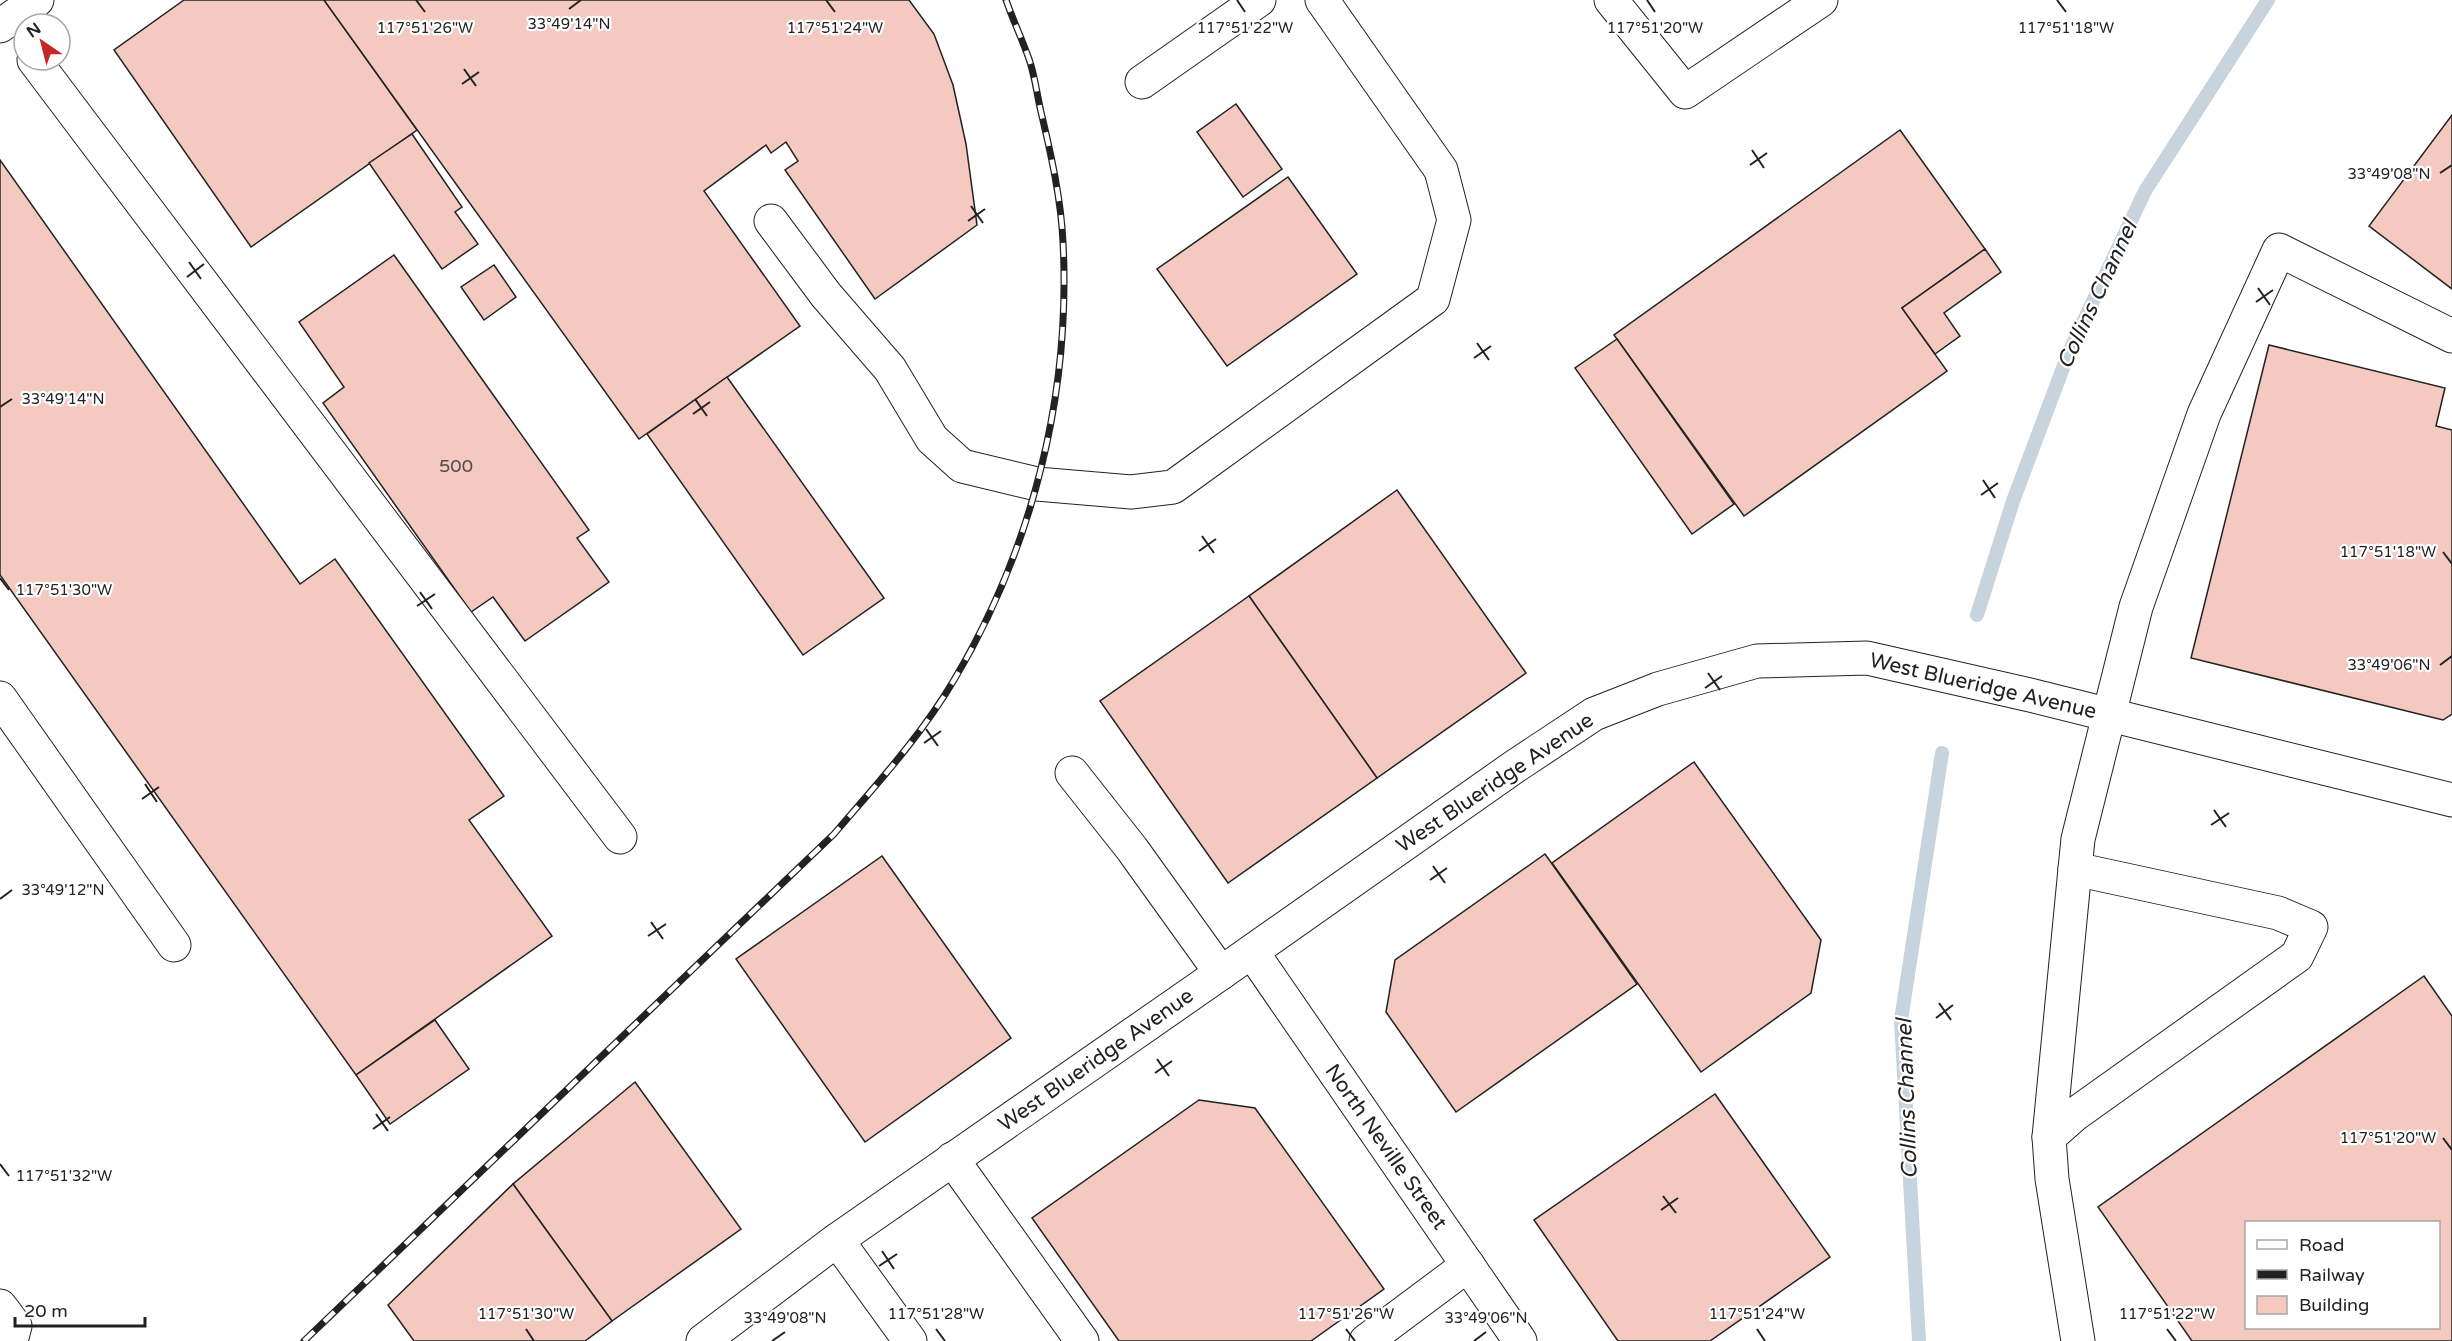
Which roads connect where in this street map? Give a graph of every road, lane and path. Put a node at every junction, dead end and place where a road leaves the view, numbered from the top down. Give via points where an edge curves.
1 (37, 0) edge
2 (1259, 0) edge
3 (1322, 0) edge
4 (1611, 0) edge
5 (1821, 0) edge
6 (10, 32) edge
7 (43, 72) edge
8 (1142, 82) dead end
9 (771, 221) dead end
10 (2452, 336) edge
11 (0, 699) edge
12 (2108, 716) junction
13 (1072, 773) dead end
14 (2452, 800) edge
15 (620, 837) dead end
16 (2074, 869) junction
17 (174, 945) dead end
18 (1252, 952) junction
19 (1221, 974) junction
20 (2049, 1137) junction
21 (952, 1159) junction
22 (837, 1240) junction
23 (1468, 1265) junction
24 (0, 1306) edge
25 (11, 1341) edge
26 (703, 1341) edge
27 (910, 1341) edge
28 (1082, 1341) edge
29 (1366, 1341) edge
30 (1520, 1341) edge
31 (2078, 1341) edge

1 - 6 street
2 - 8 street
3 - 9 street via 1441,170 1454,220 1433,299 1173,487 1131,492 1037,484 962,466 932,439 890,369 826,296
4 - 5 street via 1685,92
7 - 15 street
10 - 12 street via 2279,250 2204,414 2136,607
11 - 17 street
12 - 14 street, West Blueridge Avenue
12 - 16 street
12 - 18 street, West Blueridge Avenue via 1867,658 1756,661 1658,689 1594,714 1514,766
13 - 19 street
16 - 20 street
16 - 20 street via 2278,913 2311,927 2297,956 2074,1115
18 - 19 street, West Blueridge Avenue
18 - 23 street, North Neville Street
19 - 21 street, West Blueridge Avenue
20 - 31 street
21 - 22 street, West Blueridge Avenue
21 - 28 street
22 - 26 street, West Blueridge Avenue
22 - 27 street
23 - 29 street
23 - 30 street, North Neville Street
24 - 25 street via 15,1326

